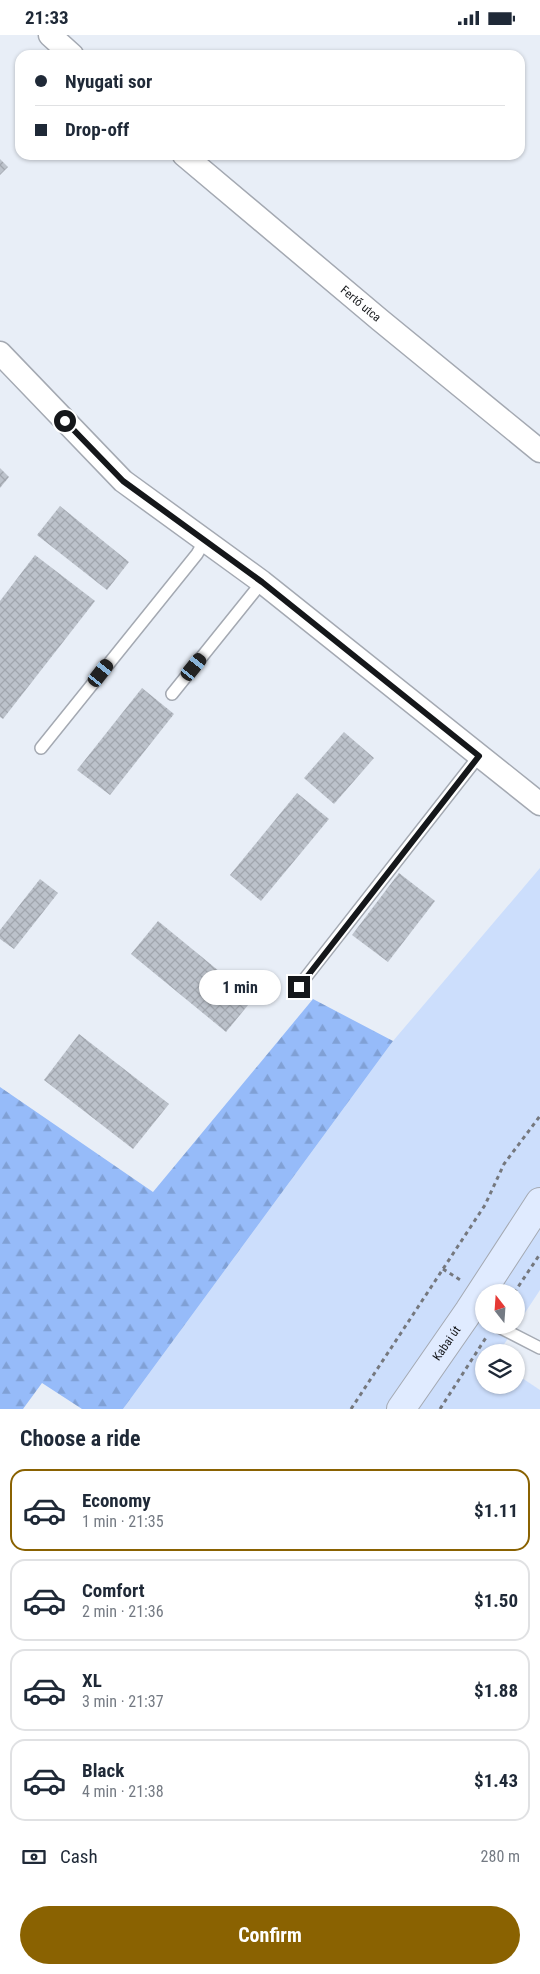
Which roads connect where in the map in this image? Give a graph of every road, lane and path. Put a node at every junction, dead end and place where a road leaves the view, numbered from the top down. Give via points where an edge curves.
1 (50, 35) edge
2 (66, 50) edge
3 (190, 160) edge
4 (1, 355) edge
5 (540, 451) edge
6 (205, 539) junction
7 (262, 582) junction
8 (172, 694) dead end
9 (41, 748) dead end
10 (479, 756) junction
11 (540, 804) edge
12 (299, 987) dead end
13 (540, 1116) edge
14 (540, 1202) edge
15 (540, 1254) edge
16 (520, 1284) edge
17 (489, 1334) edge
18 (504, 1334) edge
19 (540, 1349) edge
20 (351, 1409) edge
21 (401, 1409) edge
22 (440, 1409) edge

1 - 2 street
3 - 5 street, Fertő utca
4 - 6 street via 123,481
6 - 7 street
6 - 9 lane via 197,554
7 - 8 lane
7 - 10 street
10 - 11 street
10 - 12 lane
13 - 20 path via 504,1164 485,1205
14 - 21 main road, Kabai út via 473,1313
15 - 16 path
17 - 22 path
18 - 19 lane

